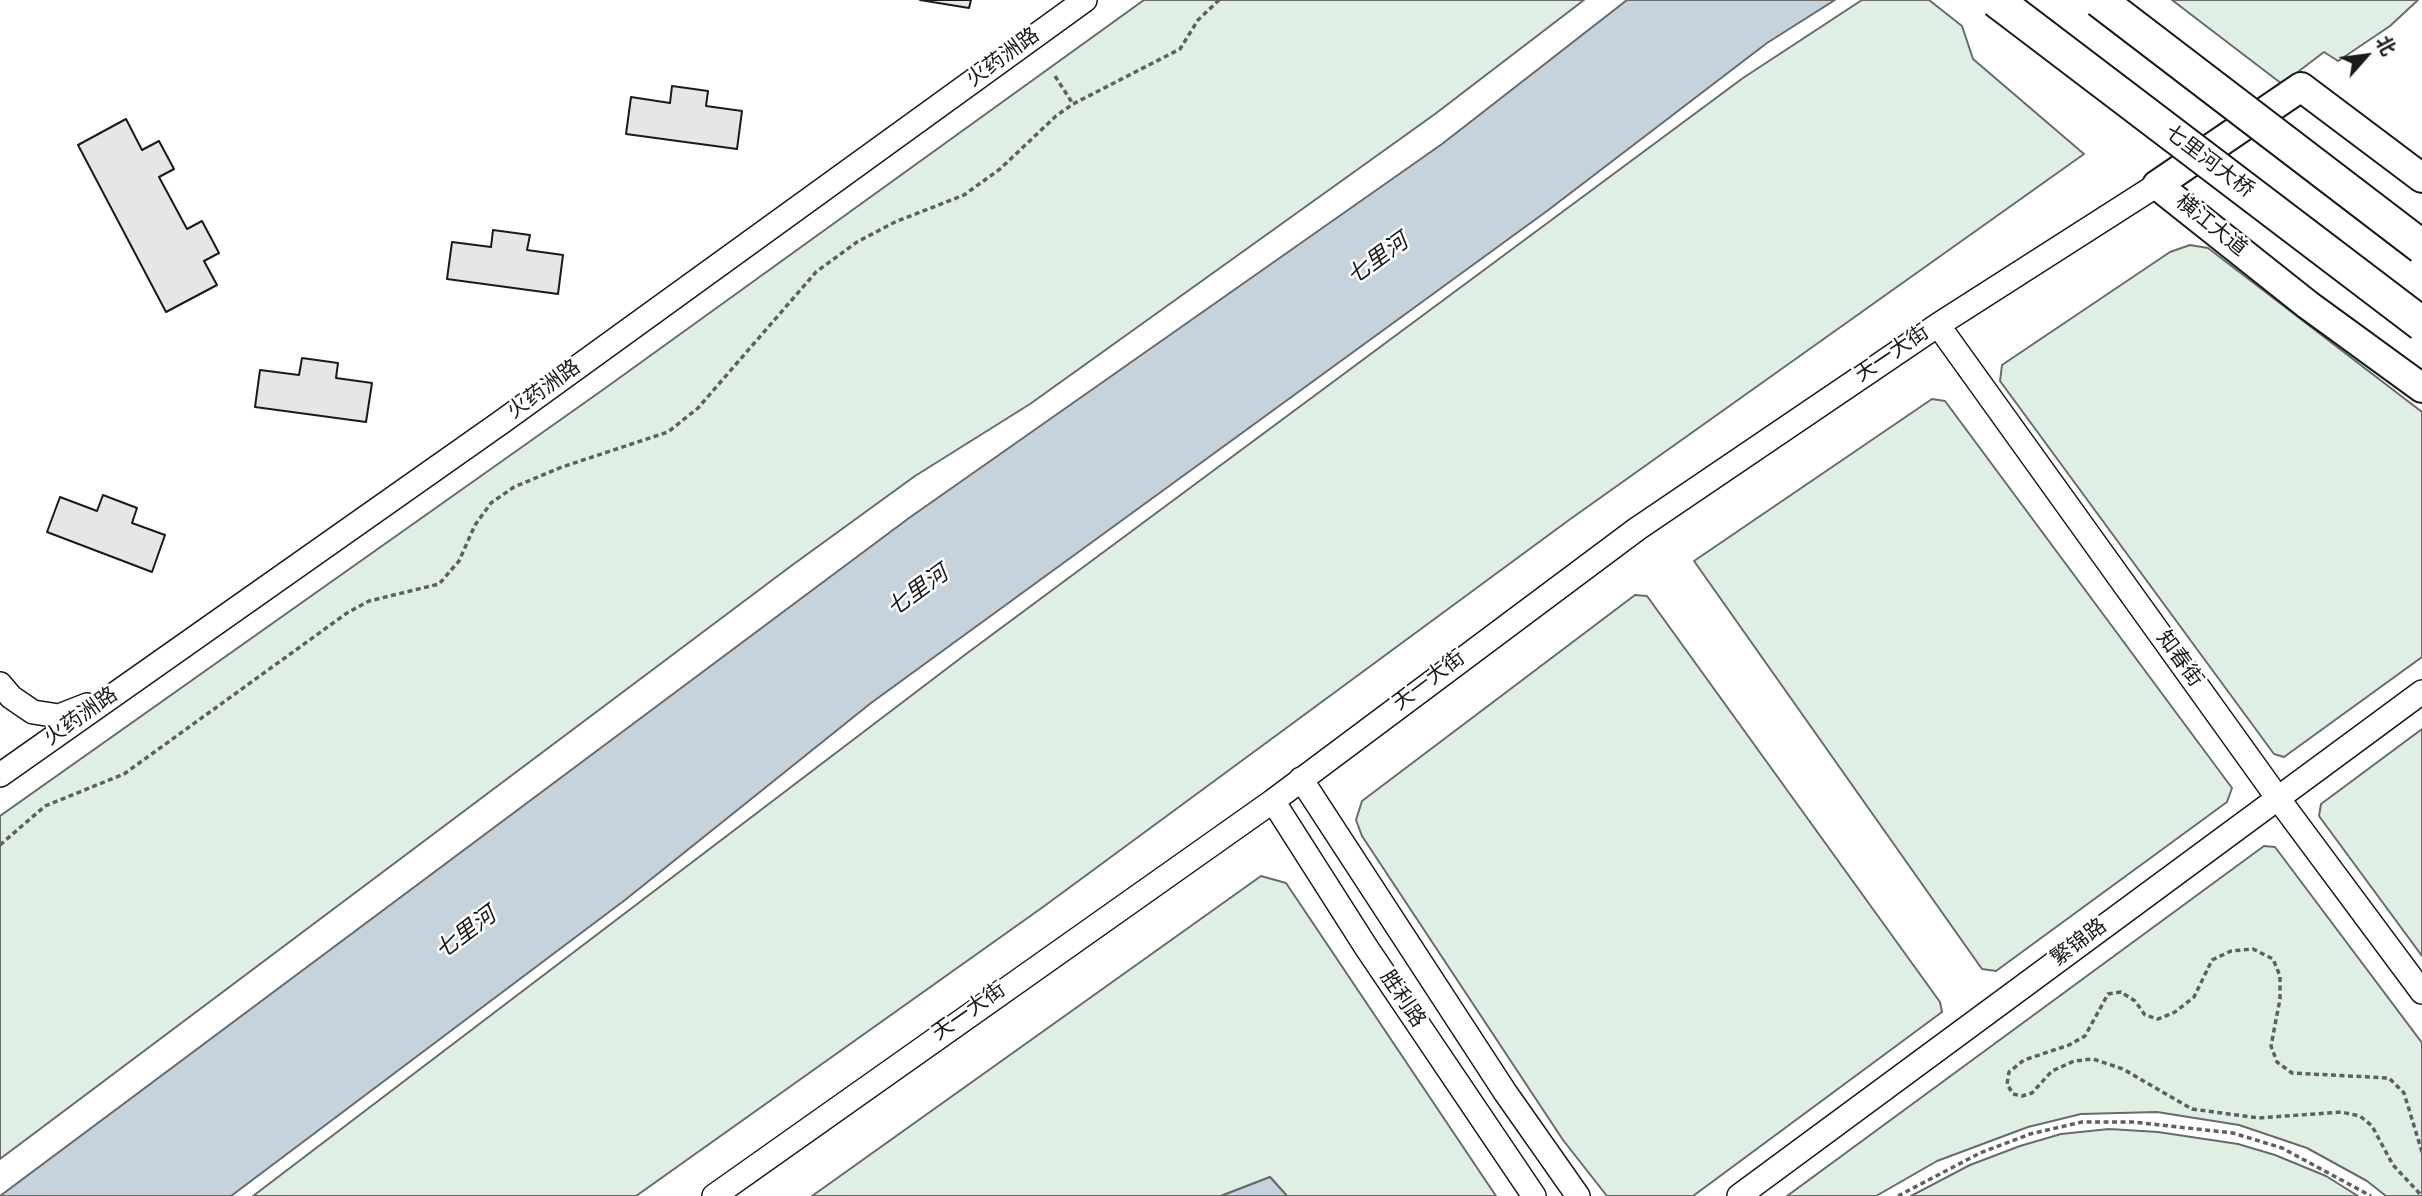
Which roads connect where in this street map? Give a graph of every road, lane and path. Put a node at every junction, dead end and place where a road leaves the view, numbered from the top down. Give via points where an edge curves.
1 (1085, 0) edge
2 (1219, 0) edge
3 (1996, 0) edge
4 (2099, 0) edge
5 (1055, 76) dead end
6 (1073, 104) junction
7 (2422, 178) edge
8 (2157, 185) junction
9 (2422, 247) edge
10 (2422, 324) edge
11 (1938, 325) junction
12 (2422, 388) edge
13 (0, 684) edge
14 (2422, 691) edge
15 (116, 694) junction
16 (0, 775) edge
17 (1301, 779) junction
18 (2277, 797) junction
19 (1273, 801) junction
20 (0, 845) edge
21 (2422, 992) edge
22 (2422, 1152) edge
23 (714, 1196) edge
24 (1534, 1196) edge
25 (1578, 1196) edge
26 (1739, 1196) edge
27 (1898, 1196) edge
28 (2371, 1196) edge
29 (2422, 1196) edge

1 - 15 street, 火药洲路
2 - 6 path via 1198,20 1180,49
3 - 10 highway, 七里河大桥, bridge
4 - 9 highway, bridge
5 - 6 path
6 - 20 path via 964,195 895,222 816,272 698,408 668,432 514,487 491,503 459,561 439,584 369,601 347,613 124,774 45,806
7 - 8 main road, 横江大道 via 2301,87
8 - 11 street, 天一大街
8 - 12 main road, 横江大道
11 - 17 street, 天一大街 via 1637,529
11 - 18 street, 知春街
13 - 15 street via 33,712 59,716
14 - 18 street, 繁锦路
15 - 16 street, 火药洲路
17 - 19 street, 天一大街
17 - 25 street
18 - 21 street, 知春街
18 - 26 street, 繁锦路
19 - 23 street, 天一大街
19 - 24 street, 胜利路
22 - 29 path via 2404,1093 2389,1078 2292,1073 2277,1062 2271,1046 2280,976 2273,959 2253,949 2231,951 2212,960 2194,997 2158,1019 2145,1015 2122,992 2108,994 2085,1036 2024,1060 2009,1072 2007,1084 2013,1094 2022,1096 2032,1093 2052,1071 2093,1059 2123,1069 2192,1109 2259,1118 2341,1112 2360,1116 2372,1126 2393,1165
27 - 28 path via 1980,1153 2030,1134 2082,1122 2133,1122 2221,1131 2282,1148

